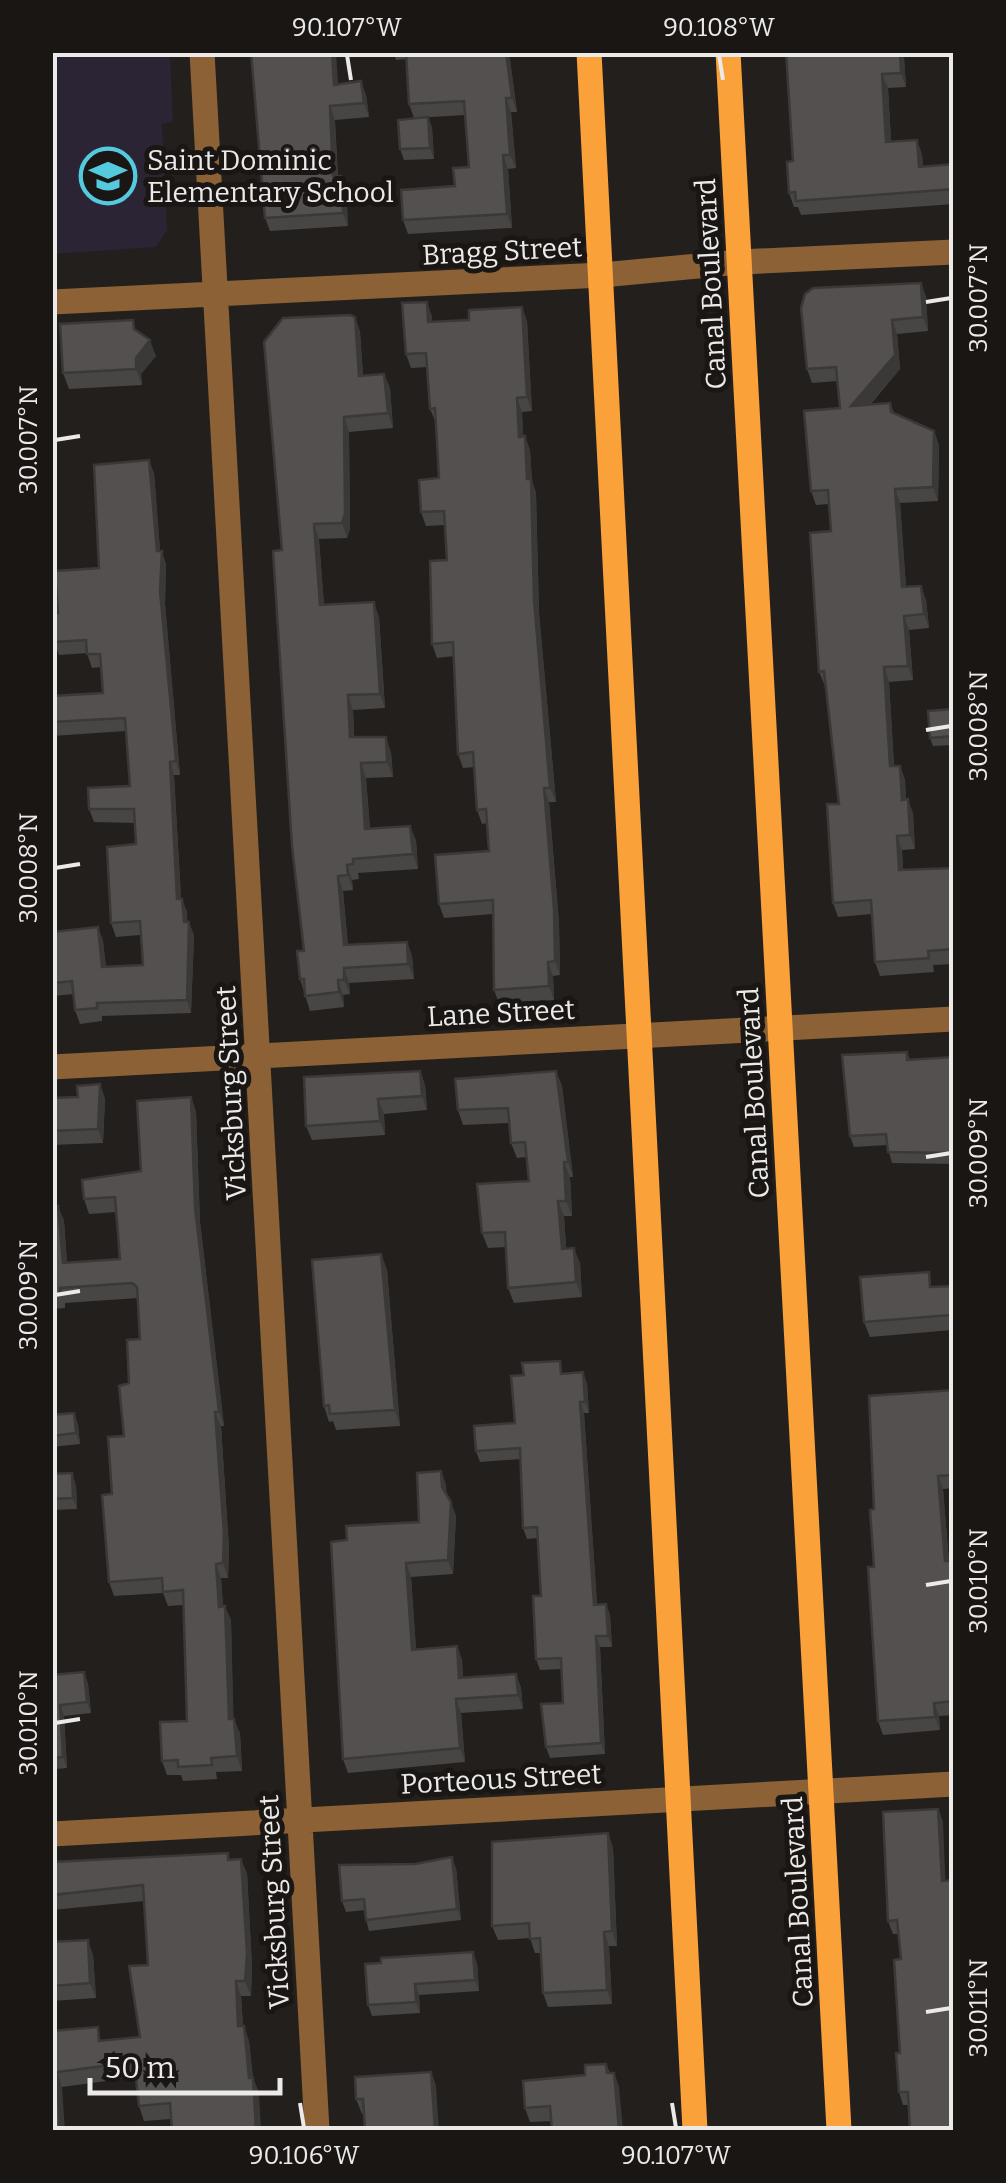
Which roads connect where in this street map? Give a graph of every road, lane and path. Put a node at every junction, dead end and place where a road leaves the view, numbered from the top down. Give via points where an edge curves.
1 (202, 52) edge
2 (588, 52) edge
3 (728, 52) edge
4 (954, 252) edge
5 (740, 262) junction
6 (602, 275) junction
7 (216, 296) junction
8 (52, 302) edge
9 (954, 1019) edge
10 (780, 1028) junction
11 (642, 1036) junction
12 (260, 1056) junction
13 (52, 1068) edge
14 (954, 1784) edge
15 (822, 1792) junction
16 (680, 1799) junction
17 (299, 1820) junction
18 (52, 1834) edge
19 (317, 2130) edge
20 (694, 2130) edge
21 (839, 2130) edge

1 - 7 street, Vicksburg Street
2 - 6 main road
3 - 5 main road, Canal Boulevard
4 - 5 street, Bragg Street
5 - 6 street, Bragg Street
5 - 10 main road, Canal Boulevard
6 - 7 street, Bragg Street
6 - 11 main road
7 - 8 street, Bragg Street
7 - 12 street, Vicksburg Street
9 - 10 street, Lane Street
10 - 11 street, Lane Street
10 - 15 main road, Canal Boulevard
11 - 12 street, Lane Street
11 - 16 main road
12 - 13 street, Lane Street
12 - 17 street, Vicksburg Street
14 - 15 street, Porteous Street
15 - 16 street, Porteous Street
15 - 21 main road, Canal Boulevard
16 - 17 street, Porteous Street
16 - 20 main road
17 - 18 street, Porteous Street
17 - 19 street, Vicksburg Street

